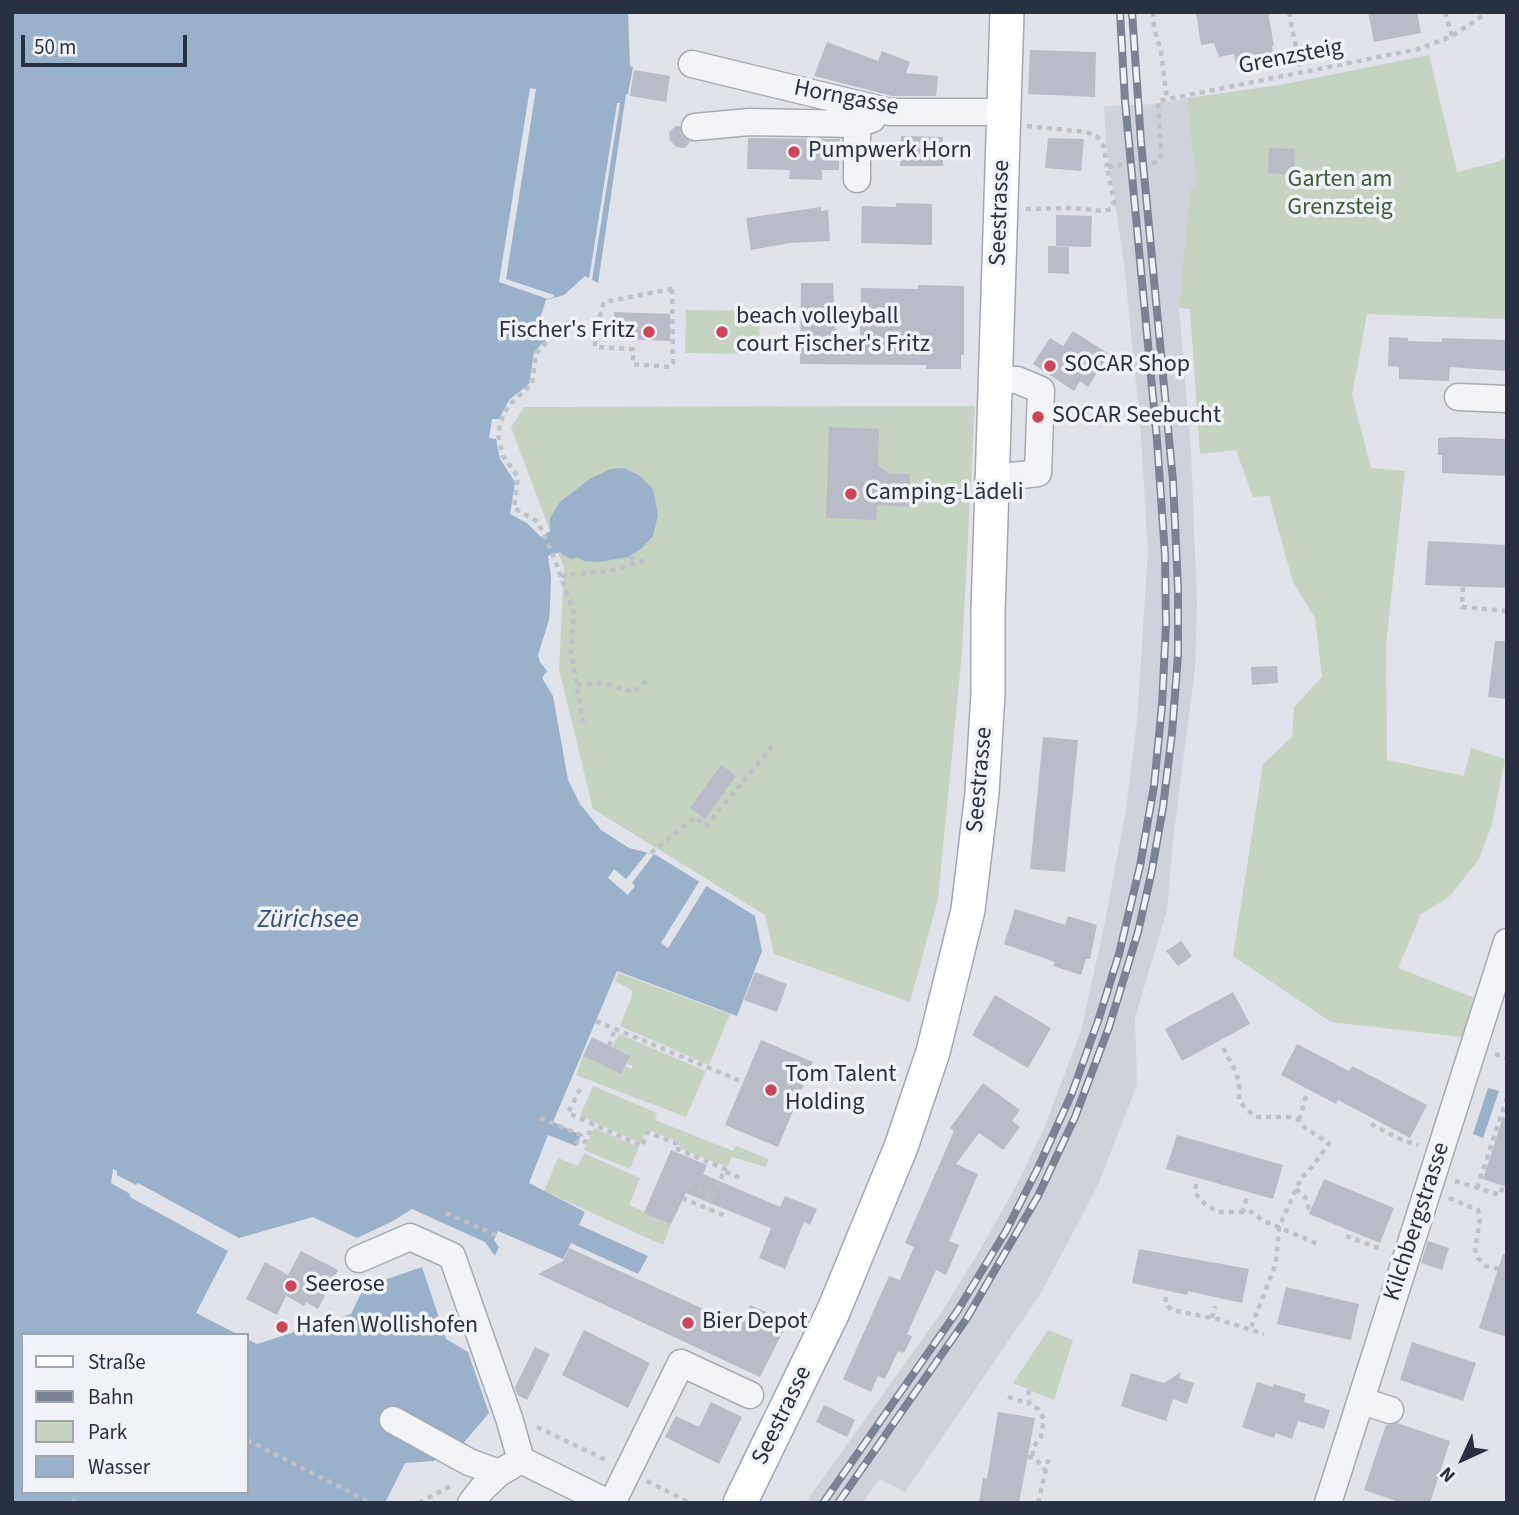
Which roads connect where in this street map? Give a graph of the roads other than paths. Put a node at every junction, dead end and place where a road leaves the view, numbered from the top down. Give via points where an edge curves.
1 (1007, 12) edge
2 (692, 64) dead end
3 (890, 112) junction
4 (1004, 112) junction
5 (858, 124) junction
6 (695, 127) dead end
7 (857, 179) dead end
8 (996, 379) junction
9 (1458, 397) dead end
10 (1507, 399) edge
11 (994, 478) junction
12 (1507, 942) edge
13 (359, 1259) dead end
14 (750, 1395) dead end
15 (1362, 1401) junction
16 (1390, 1410) dead end
17 (393, 1420) dead end
18 (510, 1466) junction
19 (471, 1503) edge
20 (610, 1503) edge
21 (740, 1503) edge
22 (1328, 1503) edge

1 - 4 main road, Seestrasse
2 - 3 street, Horngasse
3 - 4 street, Horngasse
3 - 5 street
4 - 8 main road, Seestrasse
5 - 6 street via 749,122
5 - 7 street
8 - 11 main road, Seestrasse
8 - 11 street via 1017,380 1041,390 1038,473
9 - 10 street
11 - 21 main road, Seestrasse via 982,793 968,910 946,1003 892,1169 833,1312
12 - 15 street, Kilchbergstrasse
13 - 18 street via 410,1237 452,1255 509,1418
14 - 20 street via 681,1363
15 - 16 street
15 - 22 street, Kilchbergstrasse
17 - 18 street via 469,1462
18 - 19 street
18 - 20 street

